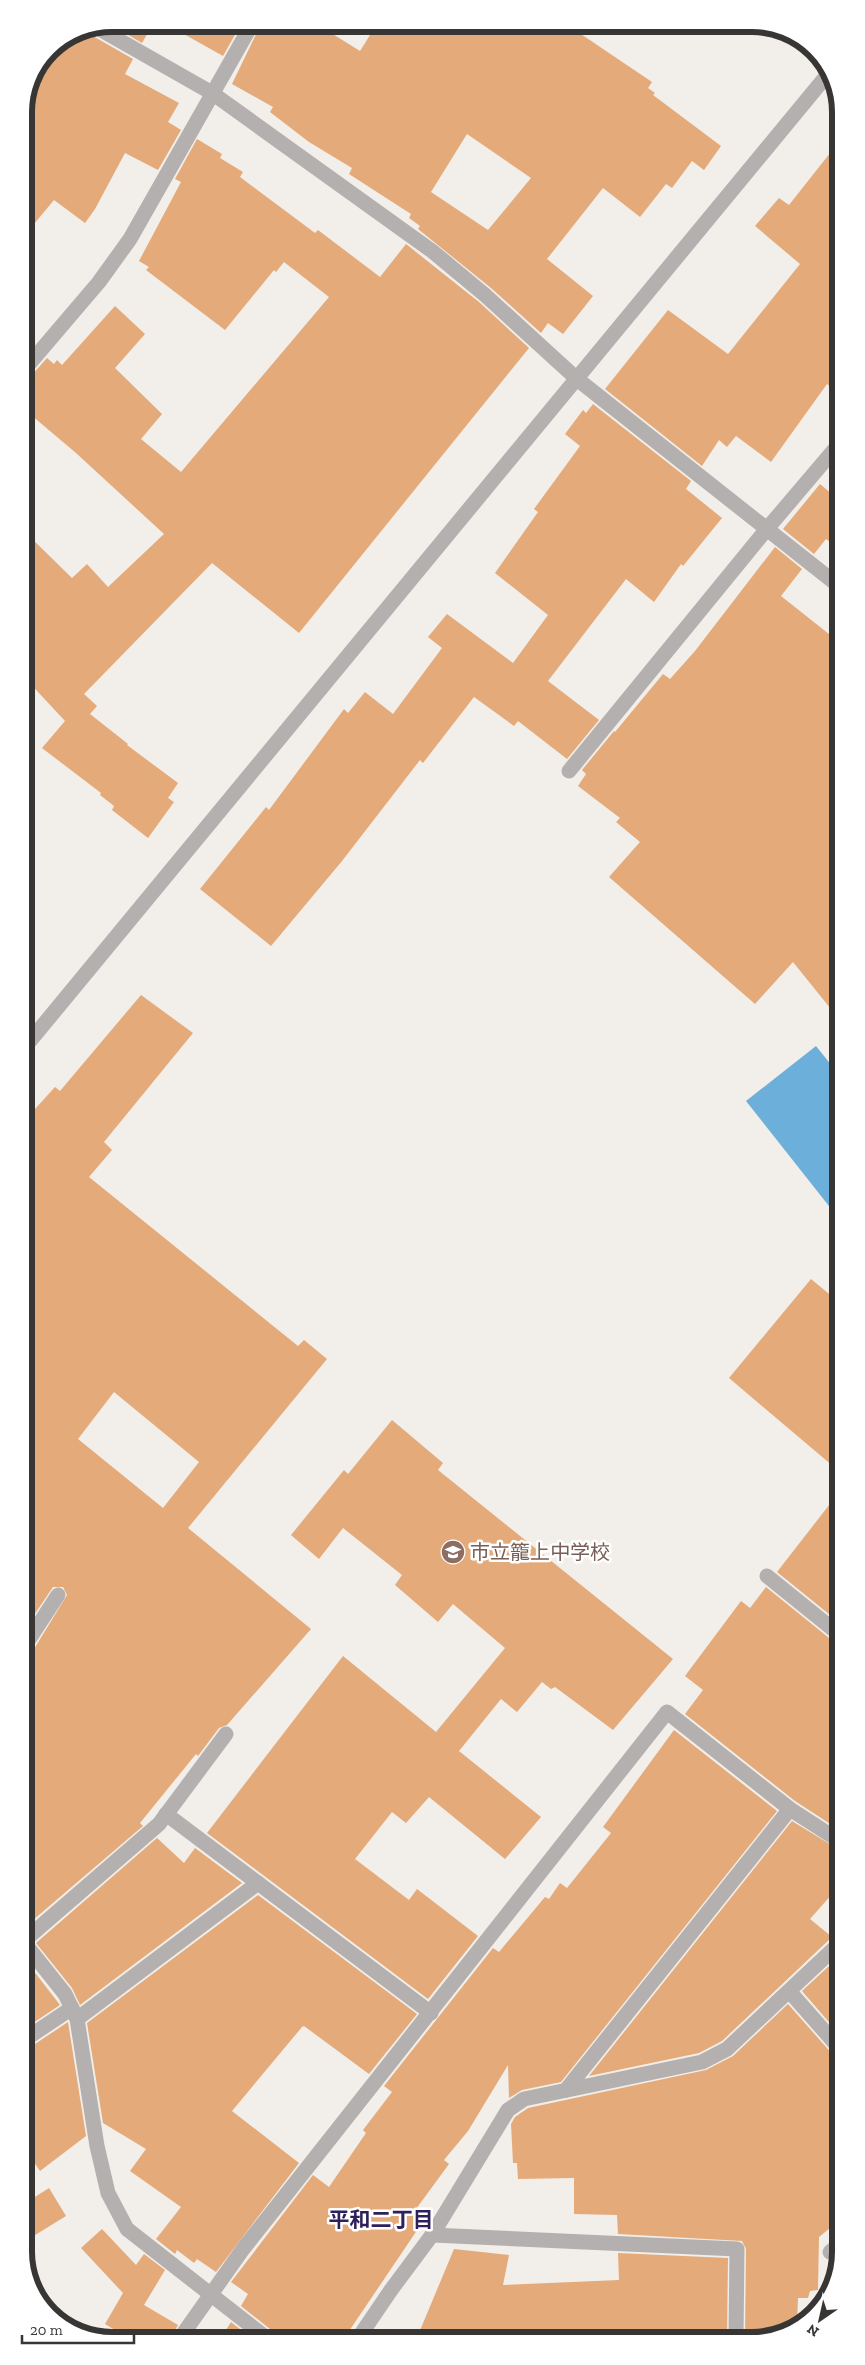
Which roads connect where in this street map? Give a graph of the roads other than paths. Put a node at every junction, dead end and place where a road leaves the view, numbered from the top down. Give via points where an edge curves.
1 (247, 32) edge
2 (106, 33) edge
3 (825, 78) edge
4 (212, 93) junction
5 (33, 360) edge
6 (577, 379) junction
7 (832, 452) edge
8 (766, 530) junction
9 (832, 581) edge
10 (569, 772) dead end
11 (33, 1038) edge
12 (767, 1576) dead end
13 (58, 1595) dead end
14 (832, 1629) edge
15 (32, 1634) edge
16 (226, 1734) dead end
17 (790, 1809) junction
18 (166, 1814) junction
19 (832, 1836) edge
20 (258, 1883) junction
21 (32, 1934) edge
22 (832, 1951) edge
23 (32, 1953) edge
24 (790, 1992) junction
25 (431, 2012) junction
26 (74, 2013) junction
27 (32, 2035) edge
28 (832, 2040) edge
29 (566, 2090) junction
30 (432, 2235) junction
31 (211, 2295) junction
32 (184, 2332) edge
33 (260, 2332) edge
34 (362, 2332) edge
35 (736, 2332) edge

1 - 4 street
2 - 4 street
3 - 6 street
4 - 5 street via 130,239 99,282
4 - 6 street via 432,251
6 - 8 street
6 - 11 street
7 - 8 street
8 - 9 street
8 - 10 street
12 - 14 street
13 - 15 street
16 - 18 street
17 - 19 street
17 - 25 street via 667,1712
17 - 29 street
18 - 20 street
18 - 21 street via 159,1824
20 - 25 street
20 - 26 street
22 - 24 street
23 - 26 street via 65,1994
24 - 28 street
24 - 29 street via 727,2049 702,2062
25 - 31 street via 243,2249
26 - 27 street
26 - 31 street via 108,2193 127,2229
29 - 30 street via 524,2099 508,2110
30 - 34 street
30 - 35 street via 737,2249
31 - 32 street
31 - 33 street

